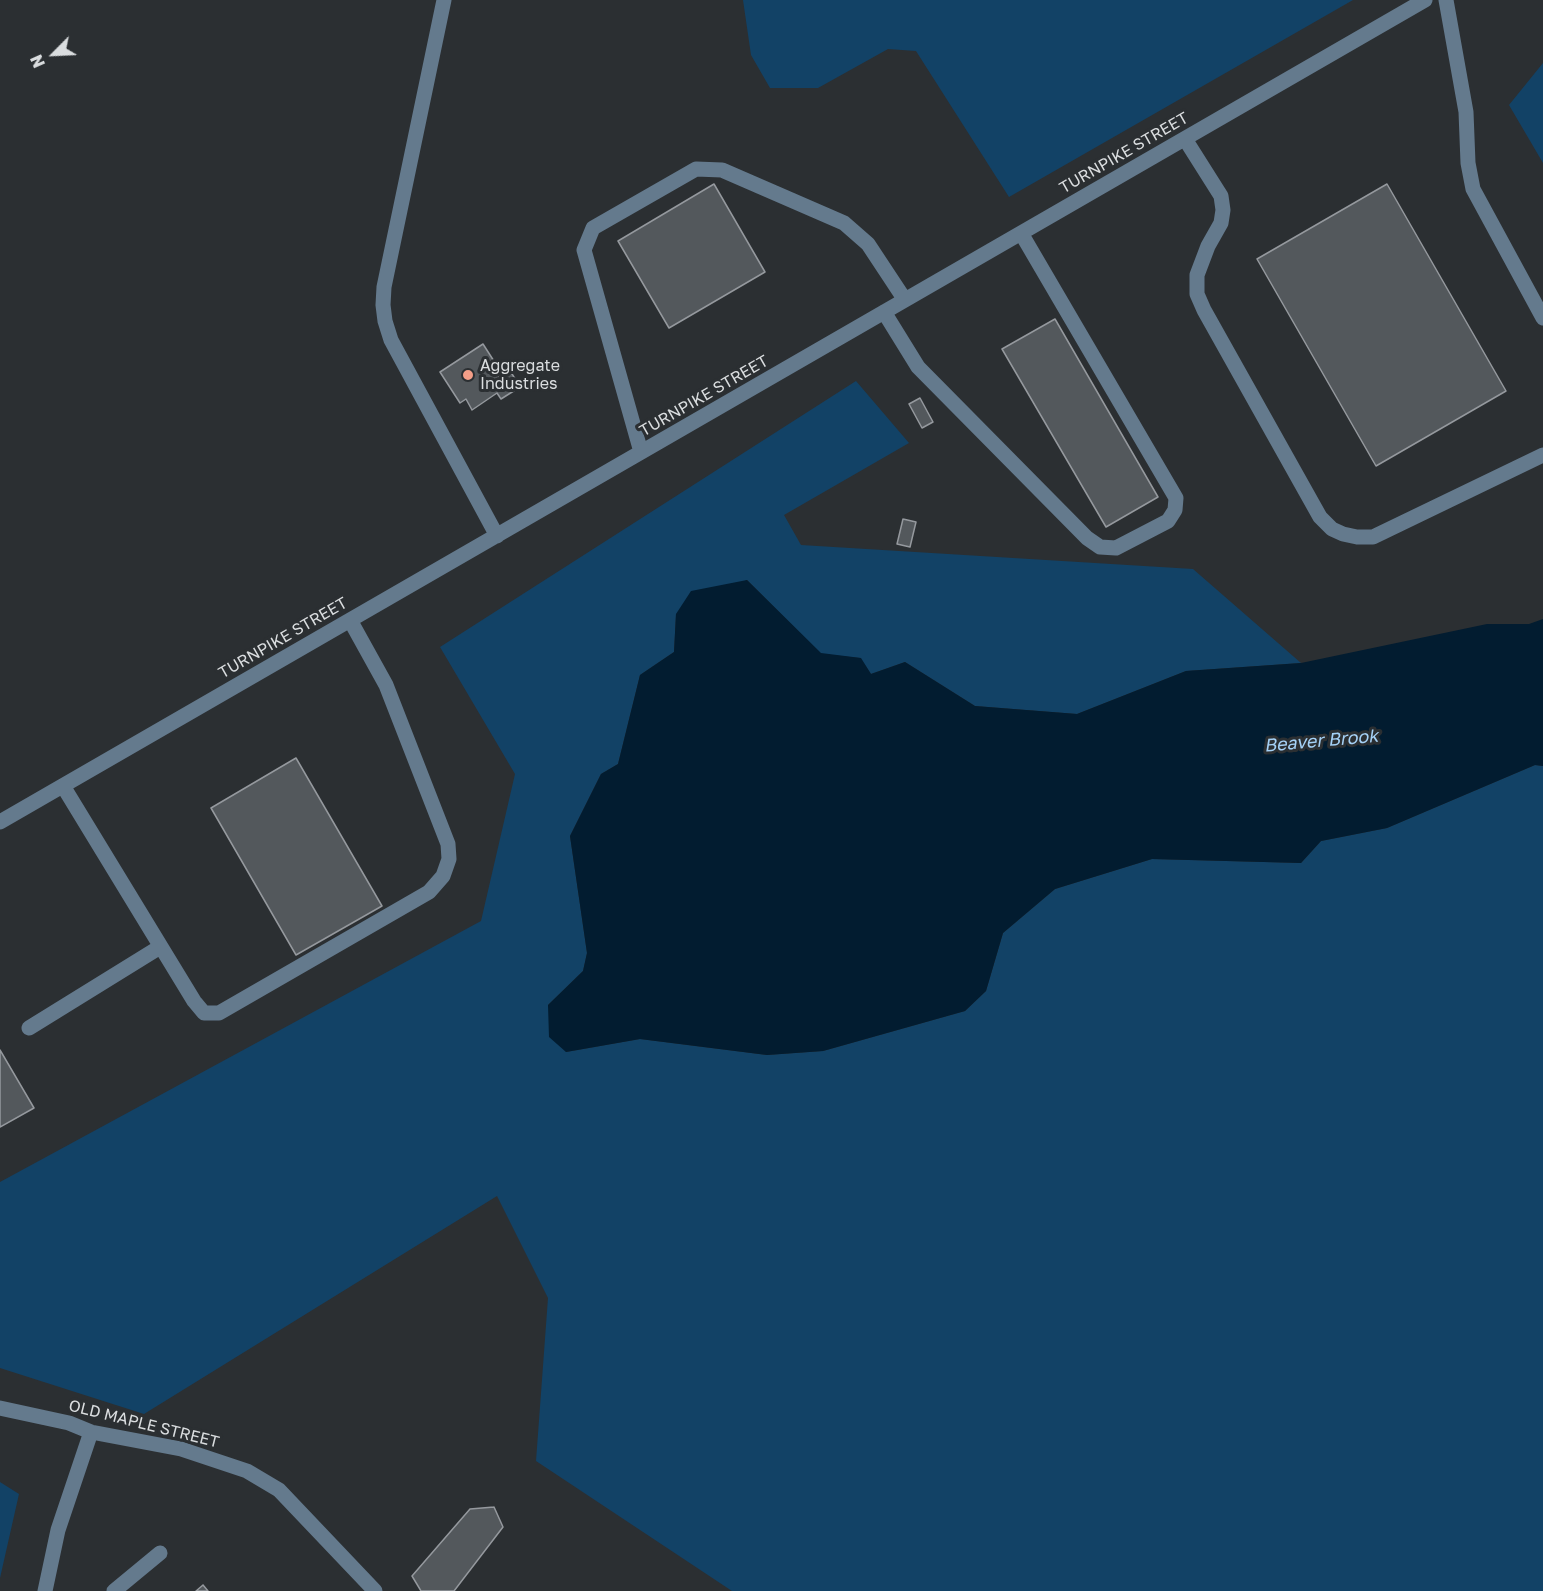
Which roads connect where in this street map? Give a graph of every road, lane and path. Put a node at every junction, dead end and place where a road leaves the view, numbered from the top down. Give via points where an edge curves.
1 (444, 0) edge
2 (1446, 0) edge
3 (1421, 1) edge
4 (1185, 139) junction
5 (1021, 233) junction
6 (905, 300) junction
7 (884, 312) junction
8 (1543, 318) edge
9 (641, 452) junction
10 (1543, 455) edge
11 (497, 536) junction
12 (350, 620) junction
13 (63, 786) junction
14 (0, 822) edge
15 (160, 947) junction
16 (29, 1028) dead end
17 (0, 1408) edge
18 (91, 1432) junction
19 (160, 1553) dead end
20 (45, 1591) edge
21 (114, 1591) edge
22 (375, 1591) edge

1 - 11 street via 383,305 391,340
2 - 8 street via 1466,112 1473,189
3 - 4 street, TURNPIKE STREET
4 - 5 street, TURNPIKE STREET
4 - 10 street via 1221,196 1223,210 1221,224 1197,275 1197,294 1320,517 1332,529 1357,537 1373,537
5 - 6 street, TURNPIKE STREET
5 - 7 street via 1176,498 1175,510 1168,520 1116,548 1100,547 1087,538 918,367
6 - 7 street, TURNPIKE STREET
6 - 9 street via 868,244 844,223 722,170 696,169 593,228 584,250
7 - 9 street, TURNPIKE STREET
9 - 11 street, TURNPIKE STREET
11 - 12 street, TURNPIKE STREET
12 - 13 street, TURNPIKE STREET
12 - 15 street via 386,685 448,844 449,859 442,876 429,892 219,1013 204,1013
13 - 14 street, TURNPIKE STREET
13 - 15 street
15 - 16 street
17 - 18 street, OLD MAPLE STREET
18 - 20 street via 58,1530
18 - 22 street, OLD MAPLE STREET via 181,1449 247,1470 279,1490
19 - 21 street

